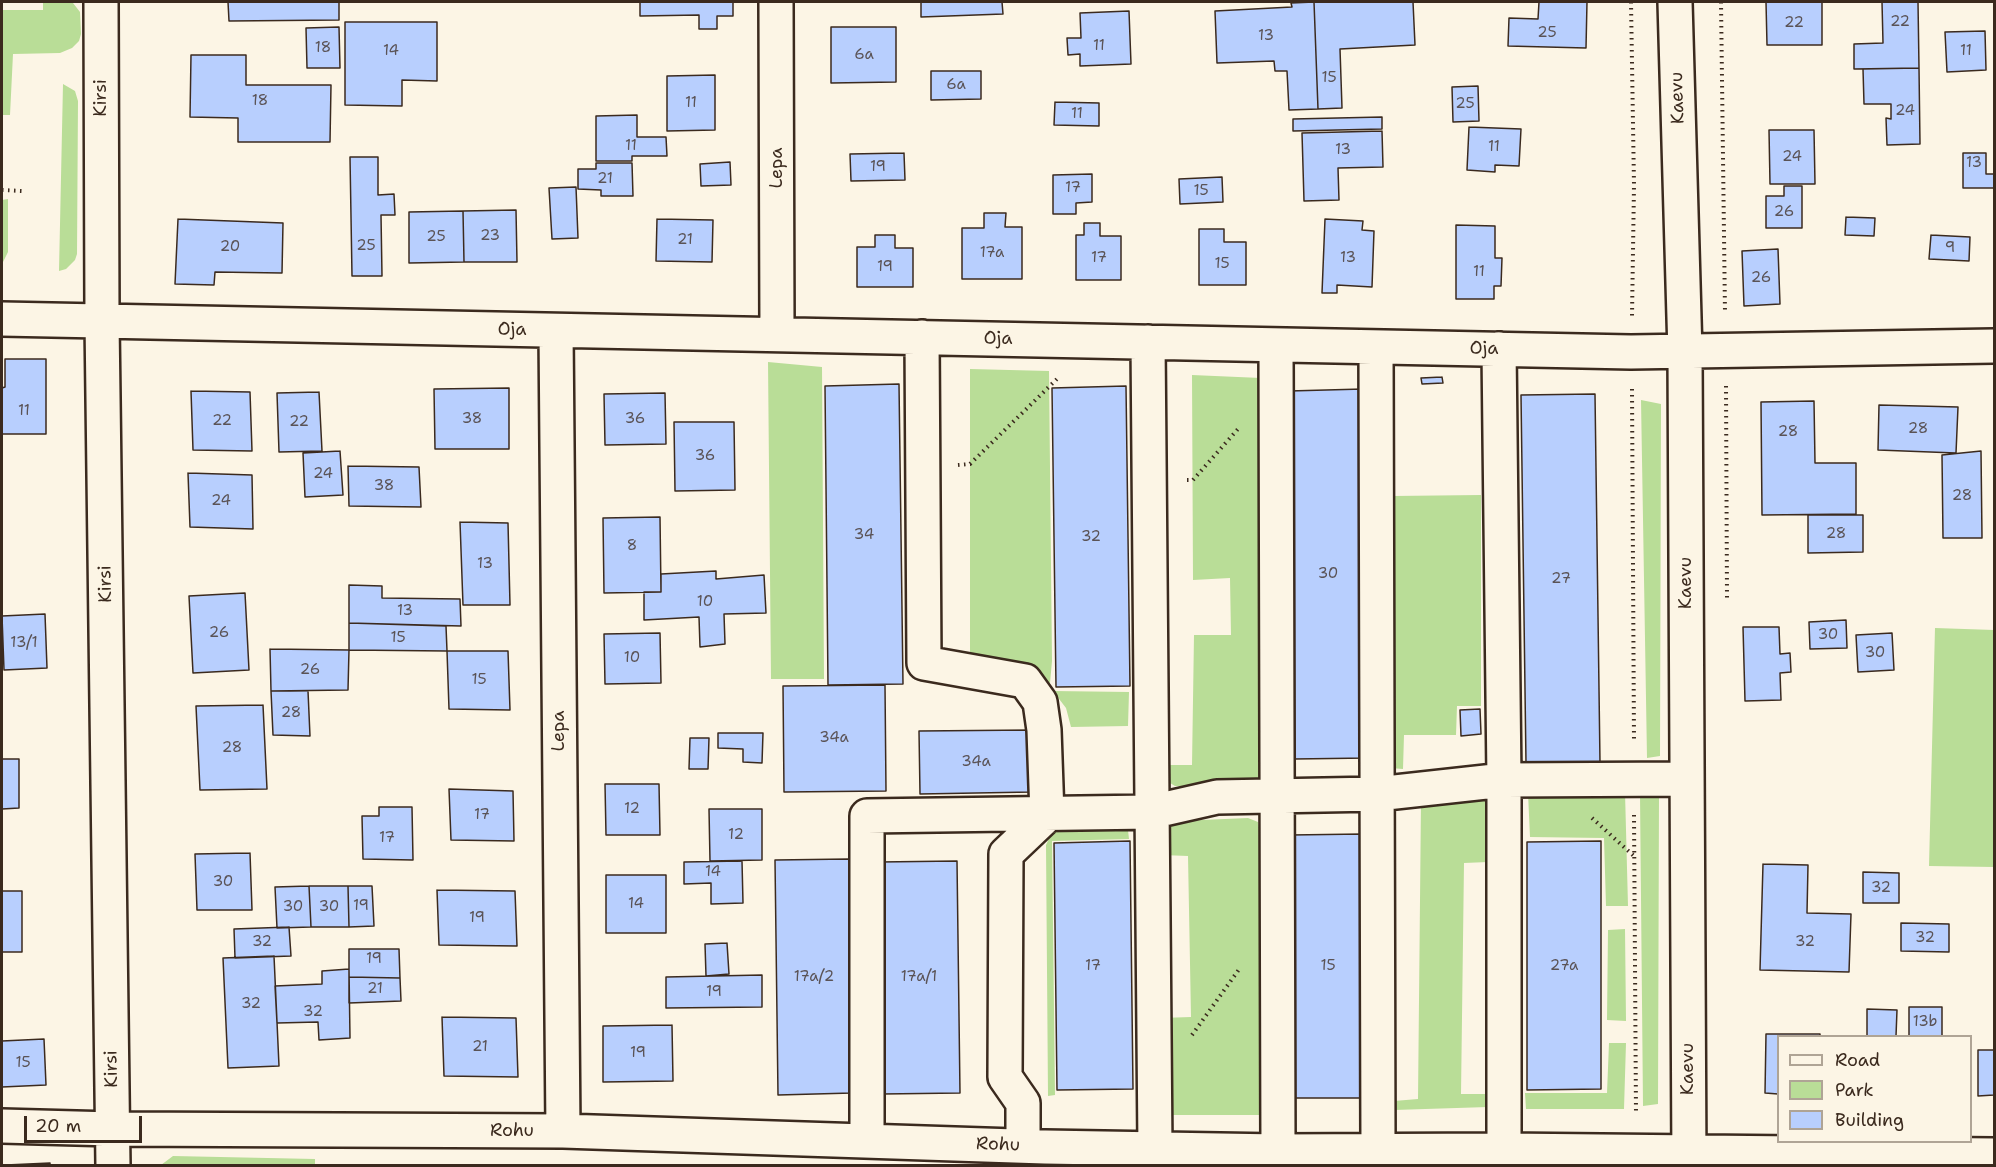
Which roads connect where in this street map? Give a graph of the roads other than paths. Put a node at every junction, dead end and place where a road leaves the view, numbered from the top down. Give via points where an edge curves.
1 (101, 2) edge
2 (777, 2) edge
3 (1676, 2) edge
4 (2, 319) edge
5 (102, 321) junction
6 (556, 331) junction
7 (777, 334) junction
8 (922, 338) junction
9 (1148, 342) junction
10 (1276, 345) junction
11 (1995, 346) edge
12 (1376, 347) junction
13 (1499, 349) junction
14 (1685, 352) junction
15 (1687, 779) junction
16 (1503, 780) junction
17 (1377, 794) junction
18 (1277, 795) junction
19 (1151, 812) junction
20 (1047, 815) junction
21 (2, 1126) edge
22 (113, 1129) junction
23 (563, 1131) junction
24 (867, 1141) junction
25 (1155, 1149) junction
26 (1378, 1150) junction
27 (1504, 1150) junction
28 (1278, 1151) junction
29 (1038, 1153) edge
30 (1995, 1155) edge
31 (1689, 1159) edge
32 (113, 1166) edge

1 - 5 street, Kirsi
2 - 7 street, Lepa
3 - 14 street, Kaevu
4 - 5 street, Oja
5 - 6 street, Oja
5 - 22 street, Kirsi
6 - 7 street, Oja
6 - 23 street, Lepa
7 - 8 street, Oja
8 - 9 street, Oja
8 - 20 street via 924,663 1025,681 1040,702
9 - 10 street, Oja
9 - 19 street
10 - 12 street, Oja
10 - 18 street
11 - 14 street, Oja
12 - 13 street, Oja
12 - 17 street
13 - 14 street, Oja
13 - 16 street
14 - 15 street, Kaevu
15 - 16 street
15 - 31 street, Kaevu
16 - 17 street
16 - 27 street
17 - 18 street
17 - 26 street
18 - 19 street via 1217,797
18 - 28 street
19 - 20 street
19 - 25 street
20 - 24 street via 867,816
20 - 29 street via 1006,854 1005,1077 1023,1103
21 - 22 street, Rohu
22 - 23 street, Rohu
22 - 32 street, Kirsi
23 - 24 street, Rohu
24 - 29 street, Rohu
25 - 28 street, Rohu
25 - 29 street, Rohu
26 - 27 street, Rohu
26 - 28 street, Rohu
27 - 31 street, Rohu via 1637,1151
30 - 31 street, Rohu

